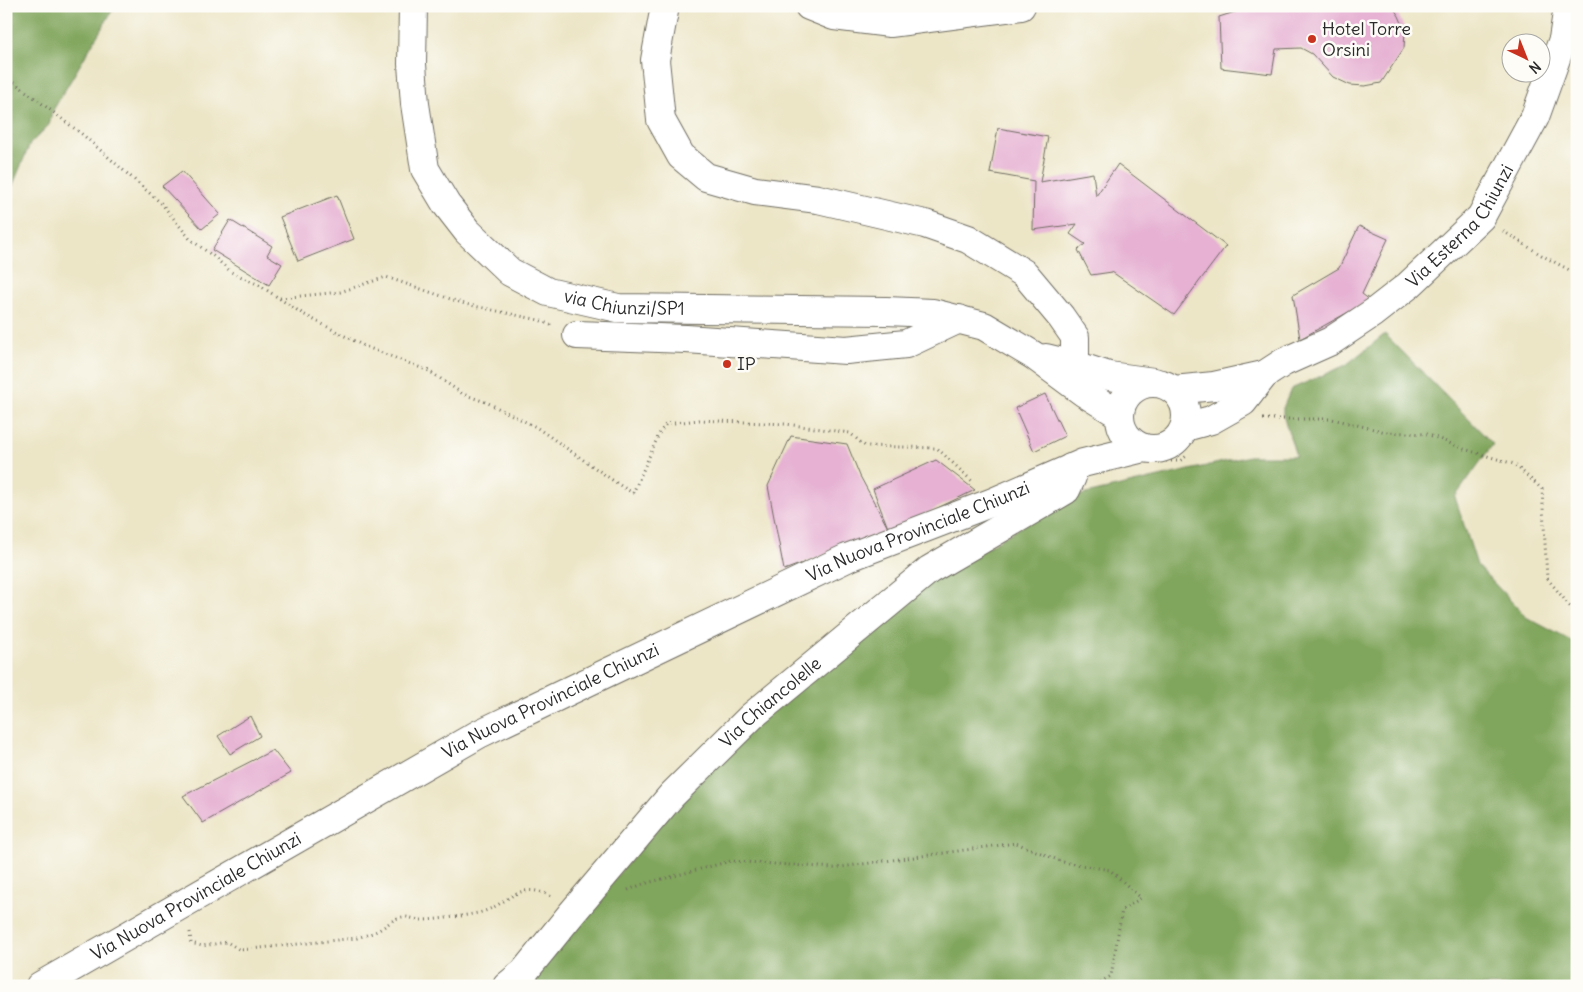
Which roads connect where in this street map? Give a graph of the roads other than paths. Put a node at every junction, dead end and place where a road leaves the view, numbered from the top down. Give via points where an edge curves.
1 (413, 6) edge
2 (665, 6) edge
3 (809, 6) edge
4 (1021, 6) edge
5 (1568, 6) edge
6 (959, 320) junction
7 (577, 335) road end
8 (1033, 355) junction
9 (1074, 365) junction
10 (1264, 375) junction
11 (1164, 386) junction
12 (1120, 419) junction
13 (1185, 428) junction
14 (1151, 449) junction
15 (1077, 466) junction
16 (40, 986) edge
17 (507, 986) edge

1 - 6 main road, via Chiunzi/SP1 via 415,104 426,169 446,204 467,231 510,272 548,292 618,308 886,311 933,313
2 - 9 main road via 655,60 661,120 681,156 706,177 755,191 818,199 925,224 968,239 1026,274 1075,337
3 - 4 main road via 834,16 890,23
5 - 10 main road, Via Esterna Chiunzi via 1563,39 1535,117 1481,217 1410,285 1373,313 1331,341 1284,362
6 - 7 main road via 906,344 846,350
6 - 8 main road, via Chiunzi/SP1 via 984,326
8 - 9 main road
8 - 12 main road
9 - 11 main road via 1110,376
10 - 11 main road via 1214,386
10 - 13 main road via 1243,402 1211,420
11 - 12 main road via 1141,385 1130,392 1122,403
11 - 13 main road via 1182,397 1187,417
12 - 14 main road via 1129,439 1136,445
12 - 15 main road
13 - 14 main road via 1170,445
14 - 15 main road
15 - 16 main road, Via Nuova Provinciale Chiunzi via 847,558 479,734
15 - 17 main road, Via Chiancolelle via 1066,490 928,570 752,716 672,795 524,972

